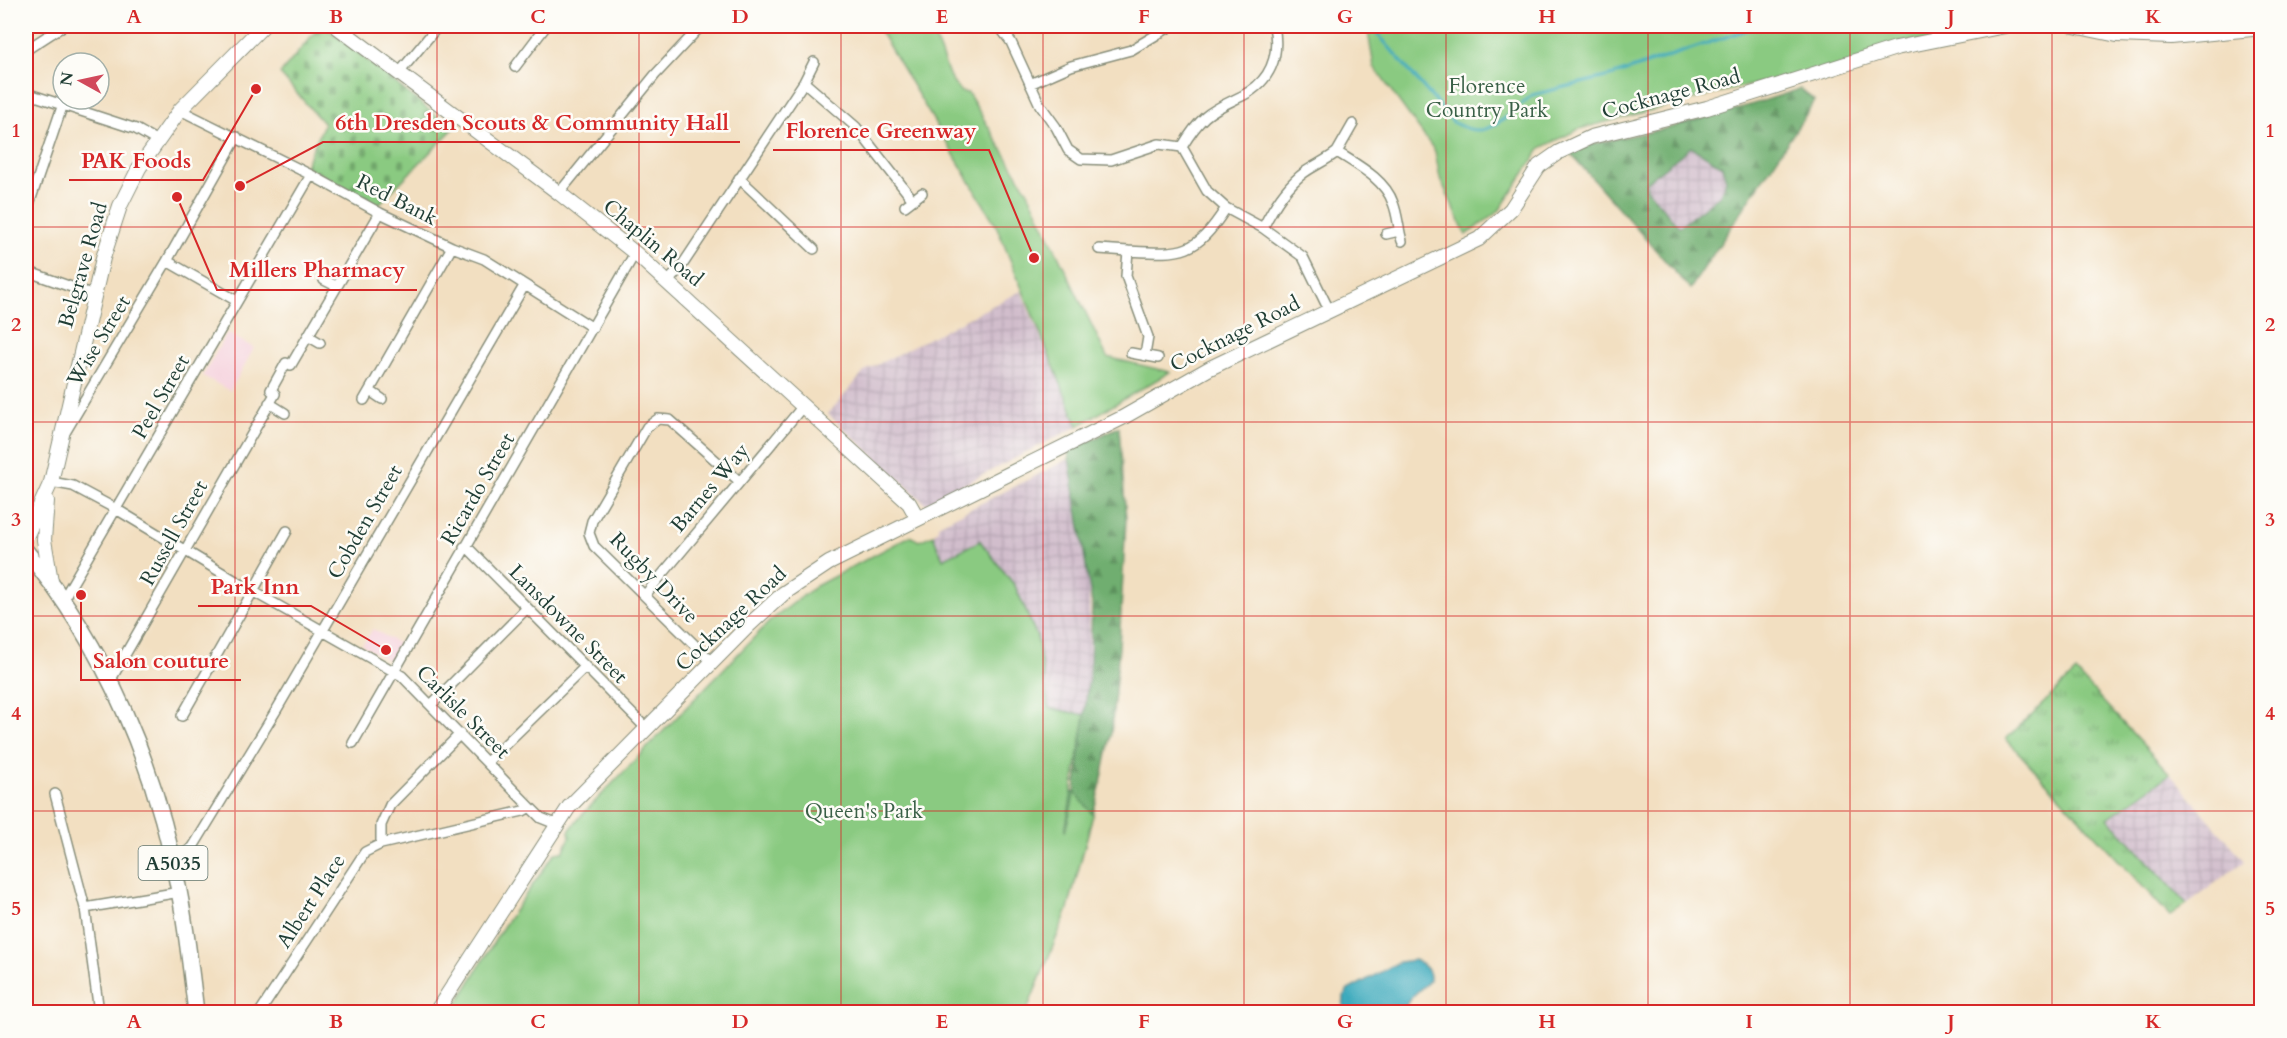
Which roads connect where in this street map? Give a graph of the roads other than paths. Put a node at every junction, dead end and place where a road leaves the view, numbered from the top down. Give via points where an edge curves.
1 (63, 26) edge
2 (263, 26) edge
3 (336, 26) edge
4 (438, 26) edge
5 (546, 26) edge
6 (701, 26) edge
7 (999, 26) edge
8 (1172, 26) edge
9 (1274, 26) edge
10 (2005, 26) edge
11 (2074, 26) edge
12 (2262, 28) edge
13 (26, 50) edge
14 (814, 62) dead end
15 (515, 67) dead end
16 (399, 73) junction
17 (804, 82) junction
18 (1030, 84) junction
19 (26, 93) edge
20 (51, 100) edge
21 (180, 110) junction
22 (61, 111) edge
23 (83, 111) edge
24 (1353, 124) dead end
25 (237, 137) junction
26 (157, 141) junction
27 (1183, 150) junction
28 (1337, 152) junction
29 (311, 174) junction
30 (739, 178) junction
31 (559, 193) junction
32 (922, 193) dead end
33 (1226, 208) junction
34 (26, 213) edge
35 (380, 213) junction
36 (1263, 228) junction
37 (277, 233) junction
38 (1386, 234) dead end
39 (286, 238) dead end
40 (452, 247) junction
41 (814, 249) dead end
42 (1099, 249) dead end
43 (1128, 251) junction
44 (635, 253) junction
45 (167, 261) junction
46 (26, 271) edge
47 (324, 280) dead end
48 (668, 282) junction
49 (336, 286) junction
50 (524, 286) junction
51 (94, 295) junction
52 (237, 301) junction
53 (1329, 310) junction
54 (593, 328) junction
55 (308, 336) junction
56 (320, 343) dead end
57 (1131, 353) dead end
58 (1145, 355) junction
59 (1158, 358) dead end
60 (382, 399) dead end
61 (269, 403) junction
62 (804, 405) junction
63 (285, 413) dead end
64 (61, 440) junction
65 (739, 481) junction
66 (50, 486) junction
67 (116, 508) junction
68 (918, 519) junction
69 (287, 531) dead end
70 (26, 537) edge
71 (281, 543) junction
72 (464, 547) junction
73 (290, 549) dead end
74 (26, 551) edge
75 (186, 551) junction
76 (51, 581) junction
77 (254, 592) junction
78 (66, 595) junction
79 (645, 595) junction
80 (526, 609) junction
81 (323, 630) junction
82 (712, 662) junction
83 (585, 667) junction
84 (394, 670) junction
85 (110, 681) junction
86 (431, 705) junction
87 (182, 716) dead end
88 (646, 728) junction
89 (460, 734) junction
90 (353, 743) dead end
91 (488, 761) junction
92 (55, 794) dead end
93 (530, 807) junction
94 (556, 824) junction
95 (381, 844) junction
96 (173, 862) junction
97 (180, 892) junction
98 (85, 908) junction
99 (99, 1012) edge
100 (196, 1012) edge
101 (260, 1012) edge
102 (436, 1012) edge

1 - 13 street
2 - 21 street, Belgrave Road
3 - 16 street, Chaplin Road
4 - 16 street
5 - 15 street
6 - 31 street via 655,75
7 - 18 street via 1011,42
8 - 18 street via 1131,51 1071,66
9 - 27 street via 1277,43 1273,64 1263,80 1205,116
10 - 53 street, Cocknage Road via 1896,48 1707,108 1591,137 1539,166 1511,209 1479,239
11 - 12 street via 2117,35 2171,37
14 - 17 street
16 - 31 street, Chaplin Road
17 - 30 street
17 - 32 street via 856,127 909,203
18 - 27 street via 1068,150 1081,159 1111,160 1159,144
19 - 20 street
21 - 25 street, Red Bank
21 - 26 street, Belgrave Road
22 - 34 street
23 - 26 street via 136,129
24 - 28 street
25 - 29 street, Red Bank
25 - 45 street, Wise Street
26 - 51 street, Belgrave Road via 120,206
27 - 33 street via 1207,191
28 - 36 street via 1304,173 1284,193
28 - 38 street via 1386,188 1394,203 1400,236
29 - 35 street, Red Bank
29 - 37 street, Peel Street
30 - 41 street
30 - 48 street
31 - 44 street, Chaplin Road
33 - 36 street
33 - 43 street via 1212,230 1194,247 1161,254
35 - 40 street, Red Bank
35 - 49 street
36 - 53 street via 1303,257
37 - 39 street
37 - 52 street, Peel Street
40 - 50 street, Red Bank via 484,259
40 - 60 street via 367,396
42 - 43 street
43 - 58 street via 1126,276 1148,337
44 - 48 street, Chaplin Road
44 - 54 street, Ricardo Street
45 - 52 street
45 - 64 street, Wise Street
46 - 51 street
47 - 49 street
48 - 62 street, Chaplin Road
49 - 55 street
50 - 54 street, Red Bank
50 - 81 street, Cobden Street
51 - 64 street, Belgrave Road
52 - 67 street, Peel Street
53 - 68 street, Cocknage Road
54 - 72 street, Ricardo Street
55 - 56 street
55 - 61 street, Russell Street via 271,390 275,394
57 - 58 street
58 - 59 street
61 - 63 street
61 - 75 street, Russell Street
62 - 65 street, Barnes Way
62 - 68 street, Chaplin Road via 909,503
64 - 66 street, Belgrave Road
65 - 79 street, Barnes Way
65 - 79 street, Rugby Drive via 670,420 658,419 647,427 592,521 589,533 594,546
66 - 67 street, Carlisle Street via 74,486
66 - 70 street, Belgrave Road
66 - 76 street, Belgrave Road via 44,540
67 - 75 street, Carlisle Street
67 - 78 street, Peel Street via 71,576
68 - 82 street, Cocknage Road via 829,563 784,593
69 - 71 street
71 - 73 street
71 - 77 street
72 - 80 street, Lansdowne Street
72 - 84 street, Ricardo Street
74 - 76 main road, A5035
75 - 77 street, Carlisle Street
75 - 85 street, Russell Street
76 - 78 main road, A5035
77 - 81 street, Carlisle Street
77 - 87 street
78 - 85 main road, A5035
79 - 82 street, Rugby Drive
80 - 83 street, Lansdowne Street
80 - 86 street
81 - 84 street, Carlisle Street
81 - 96 street, Cobden Street via 193,847
82 - 88 street, Cocknage Road
83 - 88 street, Lansdowne Street
83 - 91 street
84 - 86 street, Carlisle Street
84 - 90 street, Ricardo Street
85 - 96 main road, A5035 via 156,795
86 - 89 street, Carlisle Street
88 - 94 street, Cocknage Road
89 - 91 street, Carlisle Street
89 - 95 street via 390,805 381,825
91 - 93 street, Carlisle Street
92 - 98 street
93 - 94 street, Carlisle Street via 541,818
93 - 95 street
94 - 102 street, Cocknage Road
95 - 101 street, Albert Place via 365,852
96 - 97 main road, A5035
97 - 98 street
97 - 100 main road, A5035
98 - 99 street

